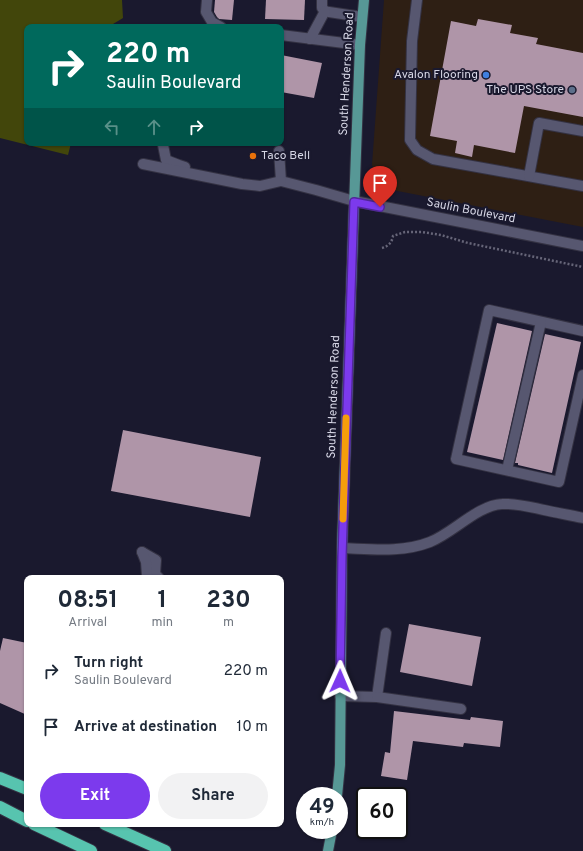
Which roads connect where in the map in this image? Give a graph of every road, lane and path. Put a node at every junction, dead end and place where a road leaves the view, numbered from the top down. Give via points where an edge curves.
1 (207, 0) edge
2 (322, 0) edge
3 (364, 0) edge
4 (418, 0) edge
5 (325, 11) junction
6 (362, 17) junction
7 (216, 24) edge
8 (284, 35) edge
9 (310, 39) junction
10 (360, 45) junction
11 (583, 132) edge
12 (163, 146) edge
13 (279, 151) dead end
14 (143, 164) dead end
15 (529, 176) junction
16 (281, 181) junction
17 (242, 184) junction
18 (583, 186) edge
19 (354, 202) junction
20 (583, 246) edge
21 (382, 248) dead end
22 (583, 267) edge
23 (542, 322) junction
24 (583, 331) edge
25 (583, 379) edge
26 (507, 470) junction
27 (583, 518) edge
28 (342, 548) junction
29 (147, 575) edge
30 (156, 575) edge
31 (386, 633) dead end
32 (340, 696) junction
33 (377, 697) junction
34 (461, 709) dead end
35 (0, 778) edge
36 (338, 787) edge
37 (24, 788) edge
38 (0, 808) edge
39 (24, 820) edge
40 (40, 827) edge
41 (112, 827) edge
42 (330, 839) edge
43 (91, 851) edge
44 (165, 851) edge
45 (328, 851) edge

1 - 7 street via 206,12
2 - 5 street via 322,8
3 - 6 main road, South Henderson Road
4 - 15 street via 412,41 410,140 413,145 434,159
5 - 6 street
5 - 9 street
6 - 10 main road, South Henderson Road
8 - 9 street
9 - 10 street
10 - 19 main road, South Henderson Road
11 - 15 street via 539,124
12 - 17 street via 166,160 224,176
13 - 16 street
14 - 17 street
15 - 18 street
16 - 17 street via 260,186
16 - 19 street, Saulin Boulevard
19 - 20 street, Saulin Boulevard
19 - 28 main road, South Henderson Road
21 - 22 path via 392,241 393,236 405,232 422,232
23 - 24 street
23 - 26 street
23 - 26 street via 489,310 456,459
25 - 26 street via 559,482
27 - 28 street via 522,505 501,504 484,508 442,537 418,546 396,549
28 - 32 main road, South Henderson Road
29 - 30 street via 142,552 156,560
31 - 33 street
32 - 33 street
32 - 36 main road, South Henderson Road
33 - 34 street
35 - 37 highway
38 - 39 highway
40 - 43 highway
41 - 44 highway
42 - 45 main road

